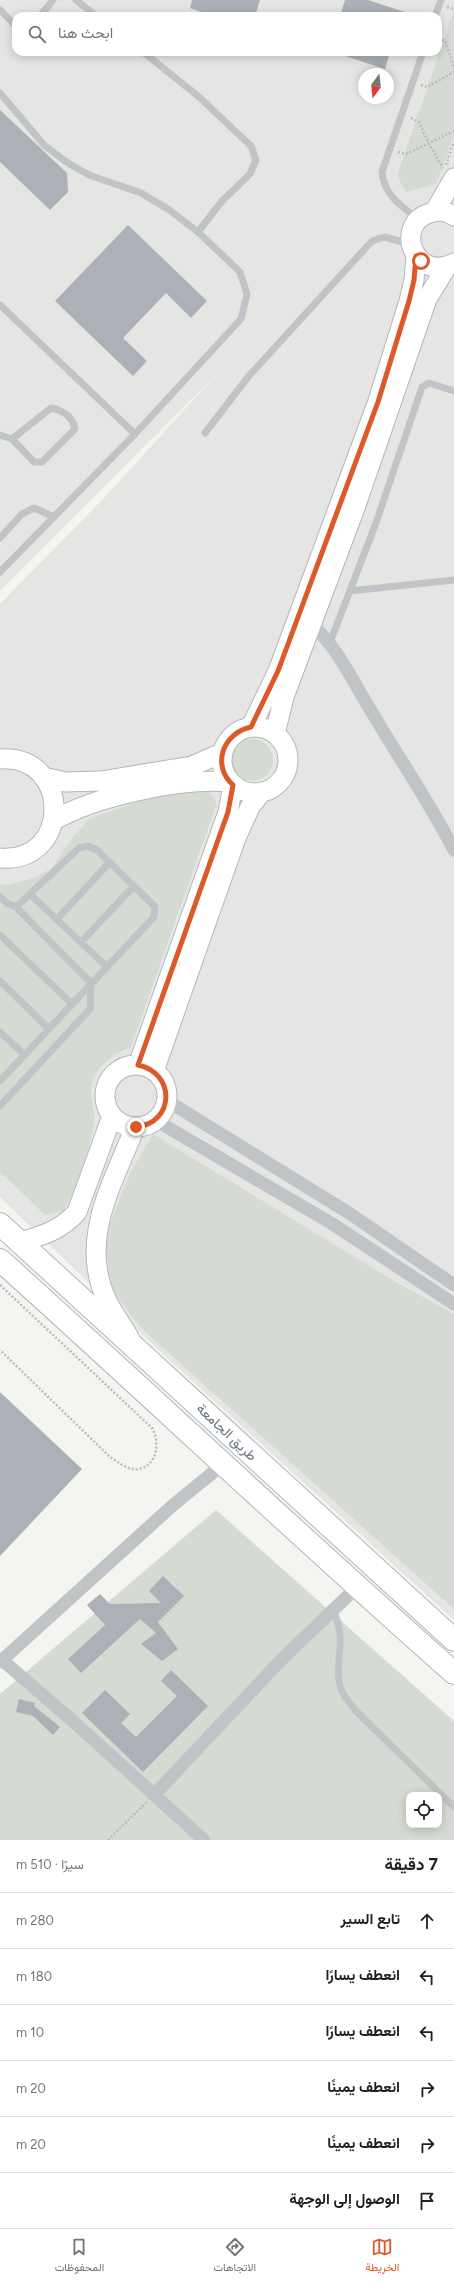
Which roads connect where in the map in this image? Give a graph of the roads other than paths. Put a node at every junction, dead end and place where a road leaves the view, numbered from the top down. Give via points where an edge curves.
1 (53, 0) edge
2 (76, 0) edge
3 (441, 0) edge
4 (0, 10) edge
5 (43, 12) edge
6 (91, 12) edge
7 (436, 12) edge
8 (12, 22) edge
9 (148, 56) edge
10 (421, 56) edge
11 (0, 93) edge
12 (449, 174) edge
13 (427, 215) junction
14 (454, 216) edge
15 (198, 232) junction
16 (413, 250) junction
17 (450, 264) edge
18 (0, 304) edge
19 (454, 391) edge
20 (205, 433) dead end
21 (136, 434) junction
22 (0, 435) edge
23 (12, 439) junction
24 (54, 517) junction
25 (0, 538) edge
26 (0, 572) edge
27 (454, 580) edge
28 (350, 591) junction
29 (311, 624) junction
30 (329, 645) junction
31 (251, 727) junction
32 (275, 734) junction
33 (222, 753) junction
34 (0, 759) edge
35 (43, 777) junction
36 (231, 784) junction
37 (261, 793) junction
38 (53, 821) junction
39 (454, 850) edge
40 (0, 858) edge
41 (110, 862) junction
42 (134, 886) junction
43 (31, 894) junction
44 (0, 898) edge
45 (16, 907) junction
46 (57, 919) junction
47 (0, 935) edge
48 (81, 942) junction
49 (107, 967) junction
50 (0, 981) edge
51 (91, 983) junction
52 (72, 1004) junction
53 (49, 1028) junction
54 (0, 1032) edge
55 (25, 1055) junction
56 (146, 1068) junction
57 (0, 1081) edge
58 (166, 1100) junction
59 (0, 1106) edge
60 (112, 1116) junction
61 (155, 1120) junction
62 (136, 1127) junction
63 (0, 1224) edge
64 (20, 1242) junction
65 (0, 1260) edge
66 (454, 1285) edge
67 (454, 1304) edge
68 (135, 1347) junction
69 (222, 1464) junction
70 (357, 1587) junction
71 (333, 1610) junction
72 (454, 1640) edge
73 (1, 1661) edge
74 (454, 1673) edge
75 (154, 1795) junction
76 (454, 1807) edge
77 (204, 1840) edge

1 - 5 lane
2 - 6 lane
3 - 7 lane
4 - 8 lane
9 - 15 lane via 198,96 251,146 255,153 255,166 250,174 222,201
10 - 13 lane via 382,172 387,191 399,204
11 - 15 lane via 45,146 68,164 89,175 141,193 168,209
12 - 13 street
13 - 14 street via 444,212
13 - 16 street via 413,226
15 - 21 lane via 240,272 247,294 241,319
16 - 17 street via 433,267
16 - 20 lane via 384,236 372,241 248,377
16 - 31 street via 414,280 378,402 278,671
17 - 29 street via 427,299
18 - 21 lane
19 - 28 lane via 429,383 422,387
21 - 24 lane
22 - 23 lane
23 - 23 lane via 34,462 42,462 75,429 74,421 60,409 51,408
24 - 25 lane via 34,508 22,514
24 - 26 lane
27 - 28 lane
28 - 30 lane
29 - 30 street
29 - 32 street via 284,697
30 - 39 street via 424,795
31 - 32 street via 264,728
31 - 33 street via 232,735
32 - 37 street via 287,749 288,768 278,785
33 - 35 street via 192,766 101,781 65,782
33 - 36 street via 222,768
34 - 35 street via 21,762
35 - 38 street via 54,798
36 - 37 street via 241,791
36 - 38 street via 196,782 101,800 71,810
36 - 56 street via 228,812
37 - 56 street via 250,807 236,838
38 - 40 street via 49,833 31,852 19,857
41 - 42 lane
41 - 43 lane via 97,850 88,846 79,848
41 - 46 lane
42 - 48 lane
42 - 49 lane via 155,907 154,917
43 - 45 lane
43 - 46 lane
44 - 45 lane
45 - 51 lane
46 - 48 lane
47 - 52 lane
48 - 49 lane
49 - 51 lane
50 - 53 lane
51 - 52 lane
51 - 59 lane via 90,1009
52 - 53 lane
53 - 55 lane
54 - 55 lane
55 - 57 lane
56 - 58 street via 164,1084
56 - 60 street via 120,1069 108,1082 105,1100
58 - 61 street
58 - 66 street via 349,1213
60 - 62 street via 123,1124
60 - 64 street via 77,1212 52,1232
61 - 62 street
61 - 67 street via 331,1224
62 - 68 street via 98,1224 95,1244 97,1269 107,1301
63 - 64 highway, طريق الجامعة
64 - 68 highway, طريق الجامعة
65 - 69 highway, طريق الجامعة via 114,1362
68 - 72 highway, طريق الجامعة
69 - 70 highway, طريق الجامعة
69 - 73 street
70 - 71 street
70 - 74 highway, طريق الجامعة
71 - 75 street via 282,1659
71 - 76 lane via 342,1636 339,1682 344,1696 356,1711
73 - 75 street via 74,1722
75 - 77 street

